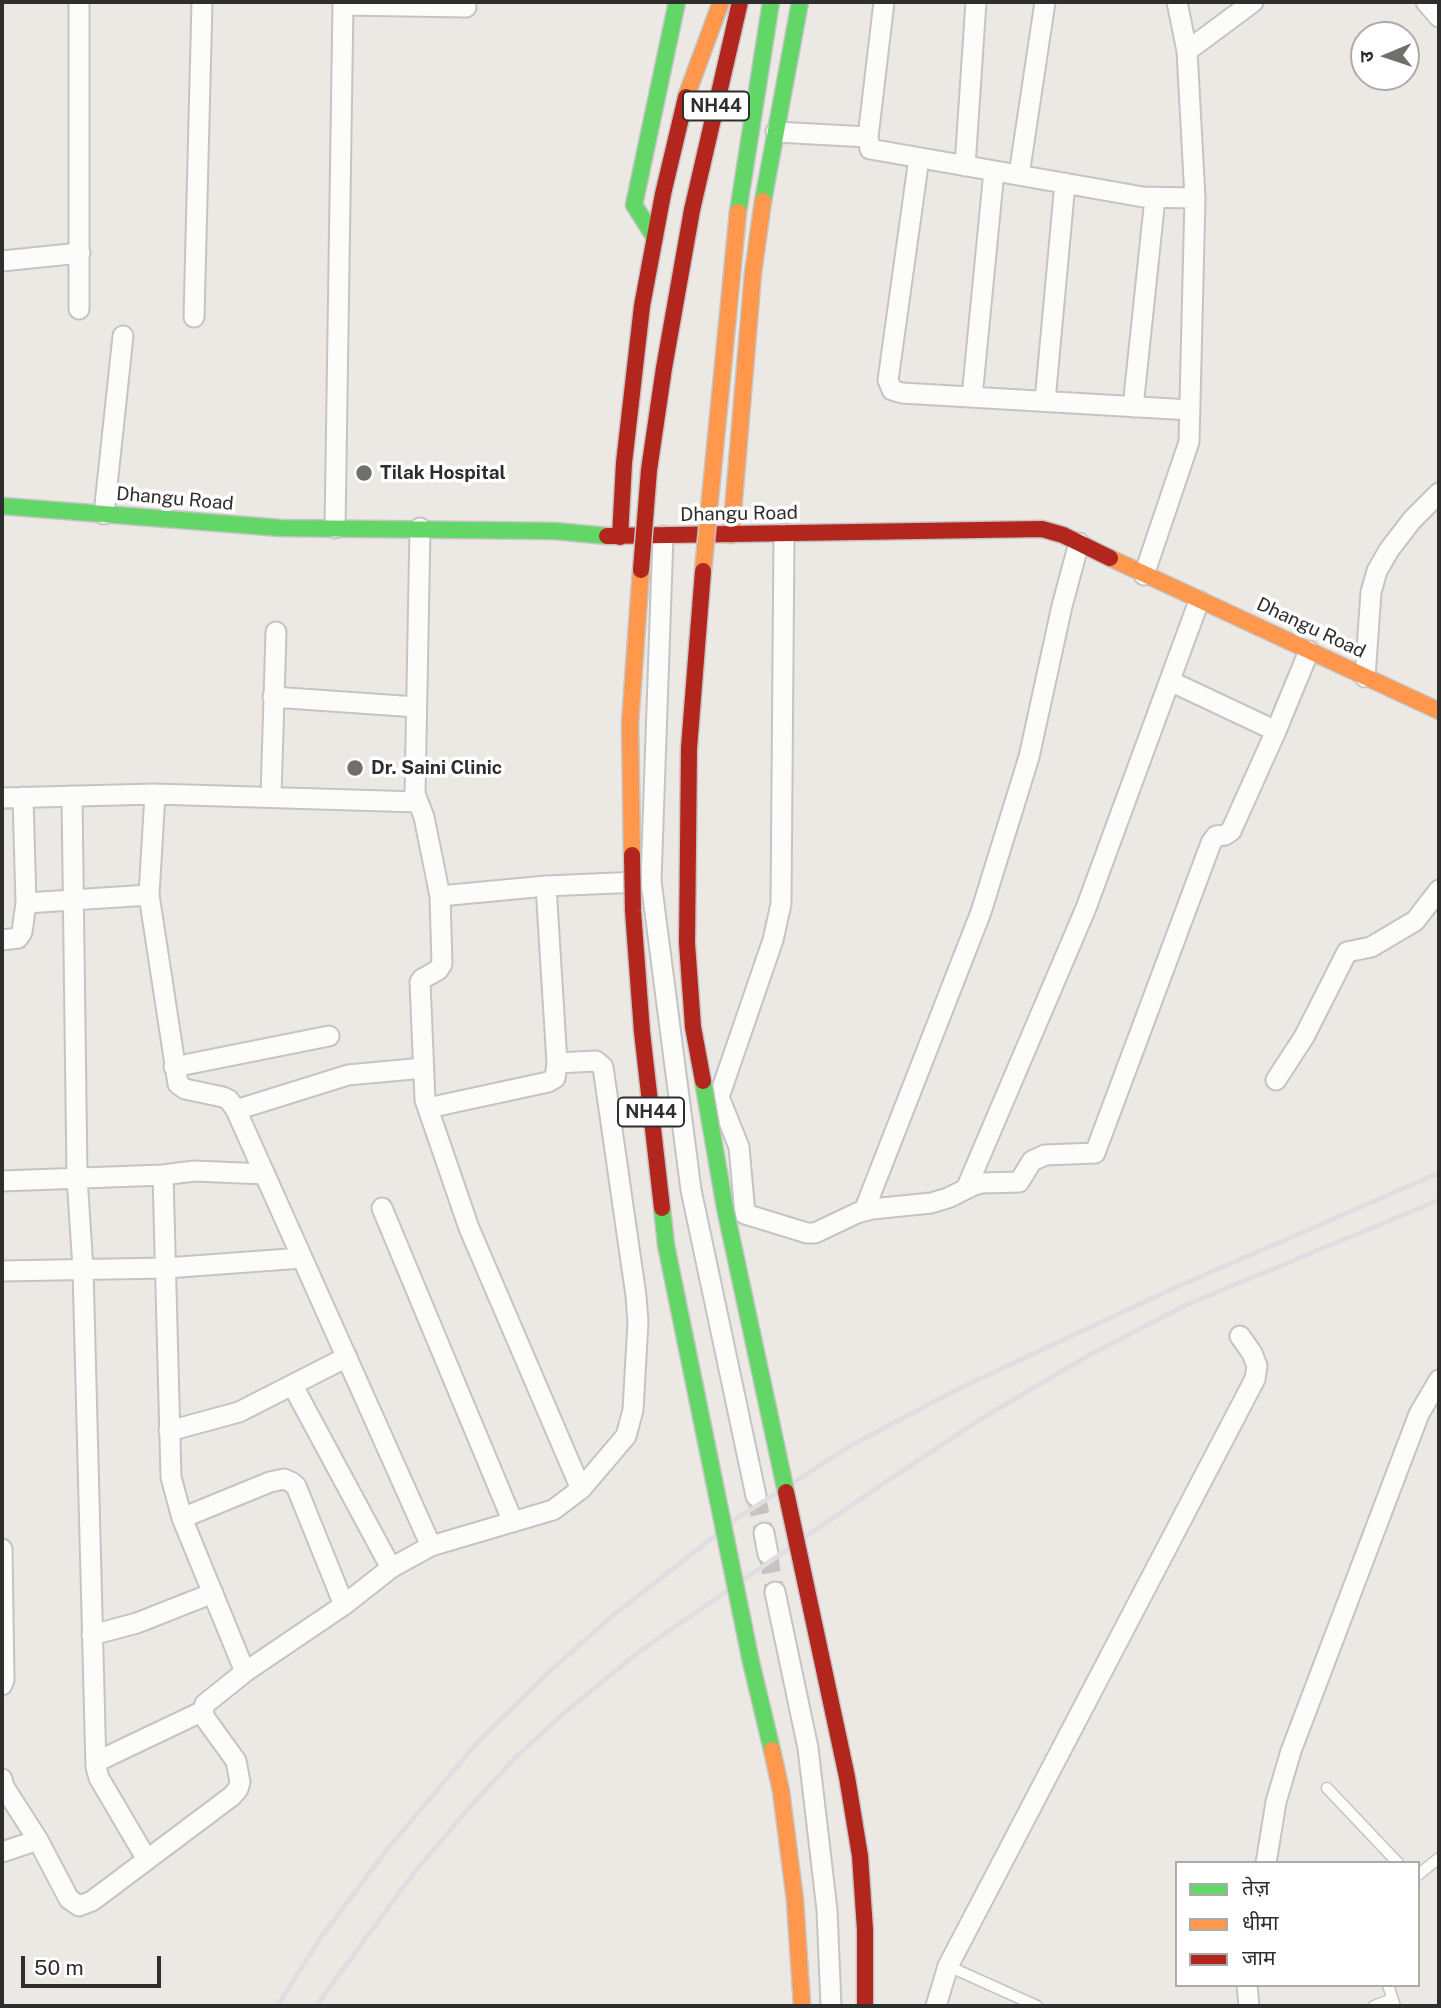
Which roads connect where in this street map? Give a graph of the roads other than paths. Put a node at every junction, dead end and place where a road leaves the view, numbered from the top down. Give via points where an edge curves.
1 (79, 2) edge
2 (202, 2) edge
3 (677, 2) edge
4 (722, 2) edge
5 (740, 2) edge
6 (771, 2) edge
7 (800, 2) edge
8 (884, 2) edge
9 (976, 2) edge
10 (1045, 2) edge
11 (1177, 2) edge
12 (1253, 2) edge
13 (1426, 2) edge
14 (343, 3) edge
15 (466, 7) dead end
16 (1439, 17) edge
17 (1187, 51) junction
18 (722, 82) junction
19 (776, 132) junction
20 (868, 137) junction
21 (919, 158) junction
22 (965, 166) junction
23 (994, 171) junction
24 (1019, 175) junction
25 (1065, 183) junction
26 (1155, 198) junction
27 (1195, 198) junction
28 (654, 238) junction
29 (80, 253) junction
30 (2, 261) edge
31 (79, 309) dead end
32 (194, 317) dead end
33 (123, 336) dead end
34 (972, 397) junction
35 (1045, 401) junction
36 (1133, 407) junction
37 (1190, 410) junction
38 (1439, 493) edge
39 (2, 506) edge
40 (104, 514) junction
41 (335, 528) junction
42 (420, 528) junction
43 (784, 534) junction
44 (731, 535) junction
45 (663, 536) junction
46 (620, 537) junction
47 (1079, 543) junction
48 (1144, 575) junction
49 (1199, 601) junction
50 (276, 632) dead end
51 (1309, 651) junction
52 (1365, 677) junction
53 (1170, 681) junction
54 (273, 697) junction
55 (416, 707) junction
56 (1439, 710) edge
57 (1276, 731) junction
58 (155, 794) junction
59 (72, 796) junction
60 (271, 796) junction
61 (23, 797) junction
62 (2, 798) edge
63 (418, 802) junction
64 (651, 881) junction
65 (546, 886) junction
66 (1439, 890) edge
67 (149, 895) junction
68 (440, 896) junction
69 (73, 899) junction
70 (26, 903) junction
71 (2, 940) edge
72 (328, 1036) dead end
73 (556, 1063) junction
74 (174, 1067) junction
75 (424, 1069) junction
76 (1276, 1080) dead end
77 (428, 1108) junction
78 (236, 1110) junction
79 (265, 1174) junction
80 (163, 1175) junction
81 (77, 1177) junction
82 (2, 1181) edge
83 (966, 1189) junction
84 (382, 1208) dead end
85 (864, 1211) junction
86 (302, 1258) junction
87 (166, 1268) junction
88 (83, 1269) junction
89 (2, 1272) edge
90 (1240, 1336) dead end
91 (347, 1357) junction
92 (1439, 1380) edge
93 (293, 1386) junction
94 (169, 1431) junction
95 (581, 1489) junction
96 (756, 1496) tunnel mouth
97 (182, 1518) junction
98 (513, 1522) junction
99 (764, 1533) tunnel mouth
100 (431, 1546) junction
101 (2, 1549) edge
102 (768, 1554) tunnel mouth
103 (391, 1567) junction
104 (775, 1592) tunnel mouth
105 (212, 1593) junction
106 (344, 1605) junction
107 (93, 1635) junction
108 (245, 1672) junction
109 (2, 1685) edge
110 (203, 1711) junction
111 (96, 1762) junction
112 (2, 1779) edge
113 (1327, 1788) dead end
114 (37, 1840) junction
115 (2, 1852) edge
116 (146, 1858) junction
117 (1439, 1858) edge
118 (1266, 1861) edge
119 (1396, 1861) edge
120 (1420, 1873) edge
121 (948, 1966) junction
122 (1247, 1987) edge
123 (1394, 2002) edge
124 (802, 2006) edge
125 (831, 2006) edge
126 (865, 2006) edge
127 (936, 2006) edge
128 (1037, 2006) edge
129 (1249, 2006) edge
130 (1374, 2006) edge

1 - 29 street
2 - 32 street
3 - 28 main road via 634,205
4 - 18 main road
4 - 28 main road via 680,116
5 - 18 main road, NH44
6 - 126 main road, NH44, bridge via 738,212 704,562 689,748 687,943 693,1027 725,1208 847,1777 860,1856
7 - 19 main road
8 - 20 street
9 - 22 street
10 - 24 street
11 - 17 street
12 - 17 street
13 - 16 street
14 - 15 street
14 - 41 street
17 - 27 street
18 - 124 main road, NH44, bridge via 692,210 649,470 630,723 633,912 666,1245 781,1791
19 - 20 street
19 - 44 main road via 753,273
20 - 21 street via 873,151
21 - 22 street
21 - 34 street via 889,385 897,393
22 - 23 street
23 - 24 street
23 - 34 street
24 - 25 street
25 - 26 street
25 - 35 street
26 - 27 street
26 - 36 street
27 - 37 street
28 - 46 main road via 624,463
29 - 30 street
29 - 31 street
33 - 40 street
34 - 35 street
35 - 36 street
36 - 37 street
37 - 48 street via 1189,442
38 - 52 street via 1412,520 1377,571 1371,592
39 - 40 main road, Dhangu Road
40 - 41 main road, Dhangu Road
41 - 42 main road, Dhangu Road
42 - 46 main road, Dhangu Road
42 - 55 street
43 - 44 main road, Dhangu Road
43 - 47 main road, Dhangu Road via 1042,529
43 - 85 street via 781,904 774,940 719,1097 739,1147 746,1214 811,1233
44 - 45 main road, Dhangu Road
45 - 46 main road, Dhangu Road
45 - 64 street
47 - 48 main road, Dhangu Road
47 - 85 street via 1029,757 981,912
48 - 49 main road, Dhangu Road
49 - 51 main road, Dhangu Road
49 - 53 street
50 - 54 street
51 - 52 main road, Dhangu Road
51 - 57 street
52 - 56 main road, Dhangu Road
53 - 57 street
53 - 83 street via 1086,908
54 - 55 street
54 - 60 street
55 - 63 street
57 - 83 street via 1231,831 1211,843 1097,1150 1088,1155 1045,1155 1032,1161 1019,1182 982,1183
58 - 59 street
58 - 60 street
58 - 67 street
59 - 61 street
59 - 69 street
60 - 63 street
61 - 62 street
61 - 70 street
63 - 68 street
64 - 65 street
64 - 96 street via 691,1190
65 - 68 street
65 - 73 street
66 - 76 street via 1415,921 1371,947 1347,952 1304,1037
67 - 69 street
67 - 74 street
68 - 75 street via 441,967 420,982
69 - 70 street
69 - 81 street
70 - 71 street via 20,935
72 - 74 street
73 - 77 street via 555,1079 548,1082
73 - 95 street via 596,1061 603,1067 638,1322 633,1410 626,1436
74 - 78 street via 181,1087 223,1097
75 - 77 street
75 - 78 street via 348,1074
77 - 95 street via 469,1228
78 - 79 street
79 - 80 street via 194,1171
79 - 86 street
80 - 81 street
80 - 87 street
81 - 82 street
81 - 88 street
83 - 85 street via 931,1203
84 - 98 street
86 - 87 street
86 - 91 street
87 - 88 street
87 - 94 street
88 - 89 street
88 - 107 street
90 - 121 street via 1258,1366 1255,1379
91 - 93 street
91 - 100 street
92 - 118 street via 1419,1414 1292,1751 1276,1802
93 - 94 street via 239,1412
93 - 103 street
94 - 97 street via 171,1477
95 - 98 street via 553,1510
97 - 105 street
97 - 106 street via 270,1482 291,1482
98 - 100 street
99 - 102 street
100 - 103 street
101 - 109 street
103 - 106 street
104 - 125 street via 808,1748 827,1910
105 - 107 street
105 - 108 street
106 - 108 street
107 - 111 street
108 - 110 street via 205,1704
110 - 111 street
110 - 116 street via 236,1761 238,1789
111 - 116 street via 99,1778
112 - 114 street
113 - 119 lane
114 - 115 street
114 - 116 street via 69,1899 79,1906 92,1901
117 - 120 lane
121 - 127 street
121 - 128 lane
122 - 129 street
123 - 130 lane

